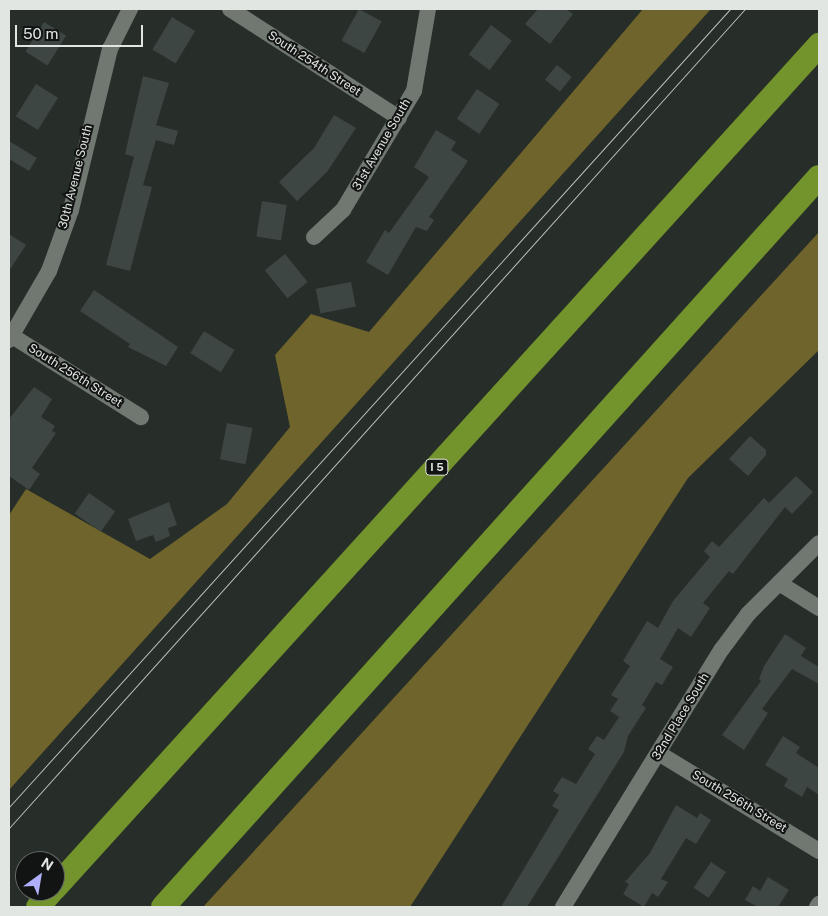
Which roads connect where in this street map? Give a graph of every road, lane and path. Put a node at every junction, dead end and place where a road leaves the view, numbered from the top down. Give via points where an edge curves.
1 (130, 9) edge
2 (230, 9) edge
3 (428, 9) edge
4 (819, 45) edge
5 (399, 118) junction
6 (819, 177) edge
7 (314, 237) dead end
8 (10, 337) edge
9 (141, 417) dead end
10 (819, 543) edge
11 (779, 583) junction
12 (819, 608) edge
13 (660, 754) junction
14 (819, 850) edge
15 (65, 877) edge
16 (164, 907) edge
17 (563, 907) edge

1 - 8 street, 30th Avenue South via 110,49 71,210 49,271
2 - 5 street, South 254th Street
3 - 5 street, 31st Avenue South via 414,91
4 - 15 highway, I 5
5 - 7 street, 31st Avenue South via 343,210
6 - 16 highway
8 - 9 street, South 256th Street
10 - 11 street, 32nd Place South
11 - 12 street
11 - 13 street, 32nd Place South via 722,648
13 - 14 street, South 256th Street
13 - 17 street, 32nd Place South

